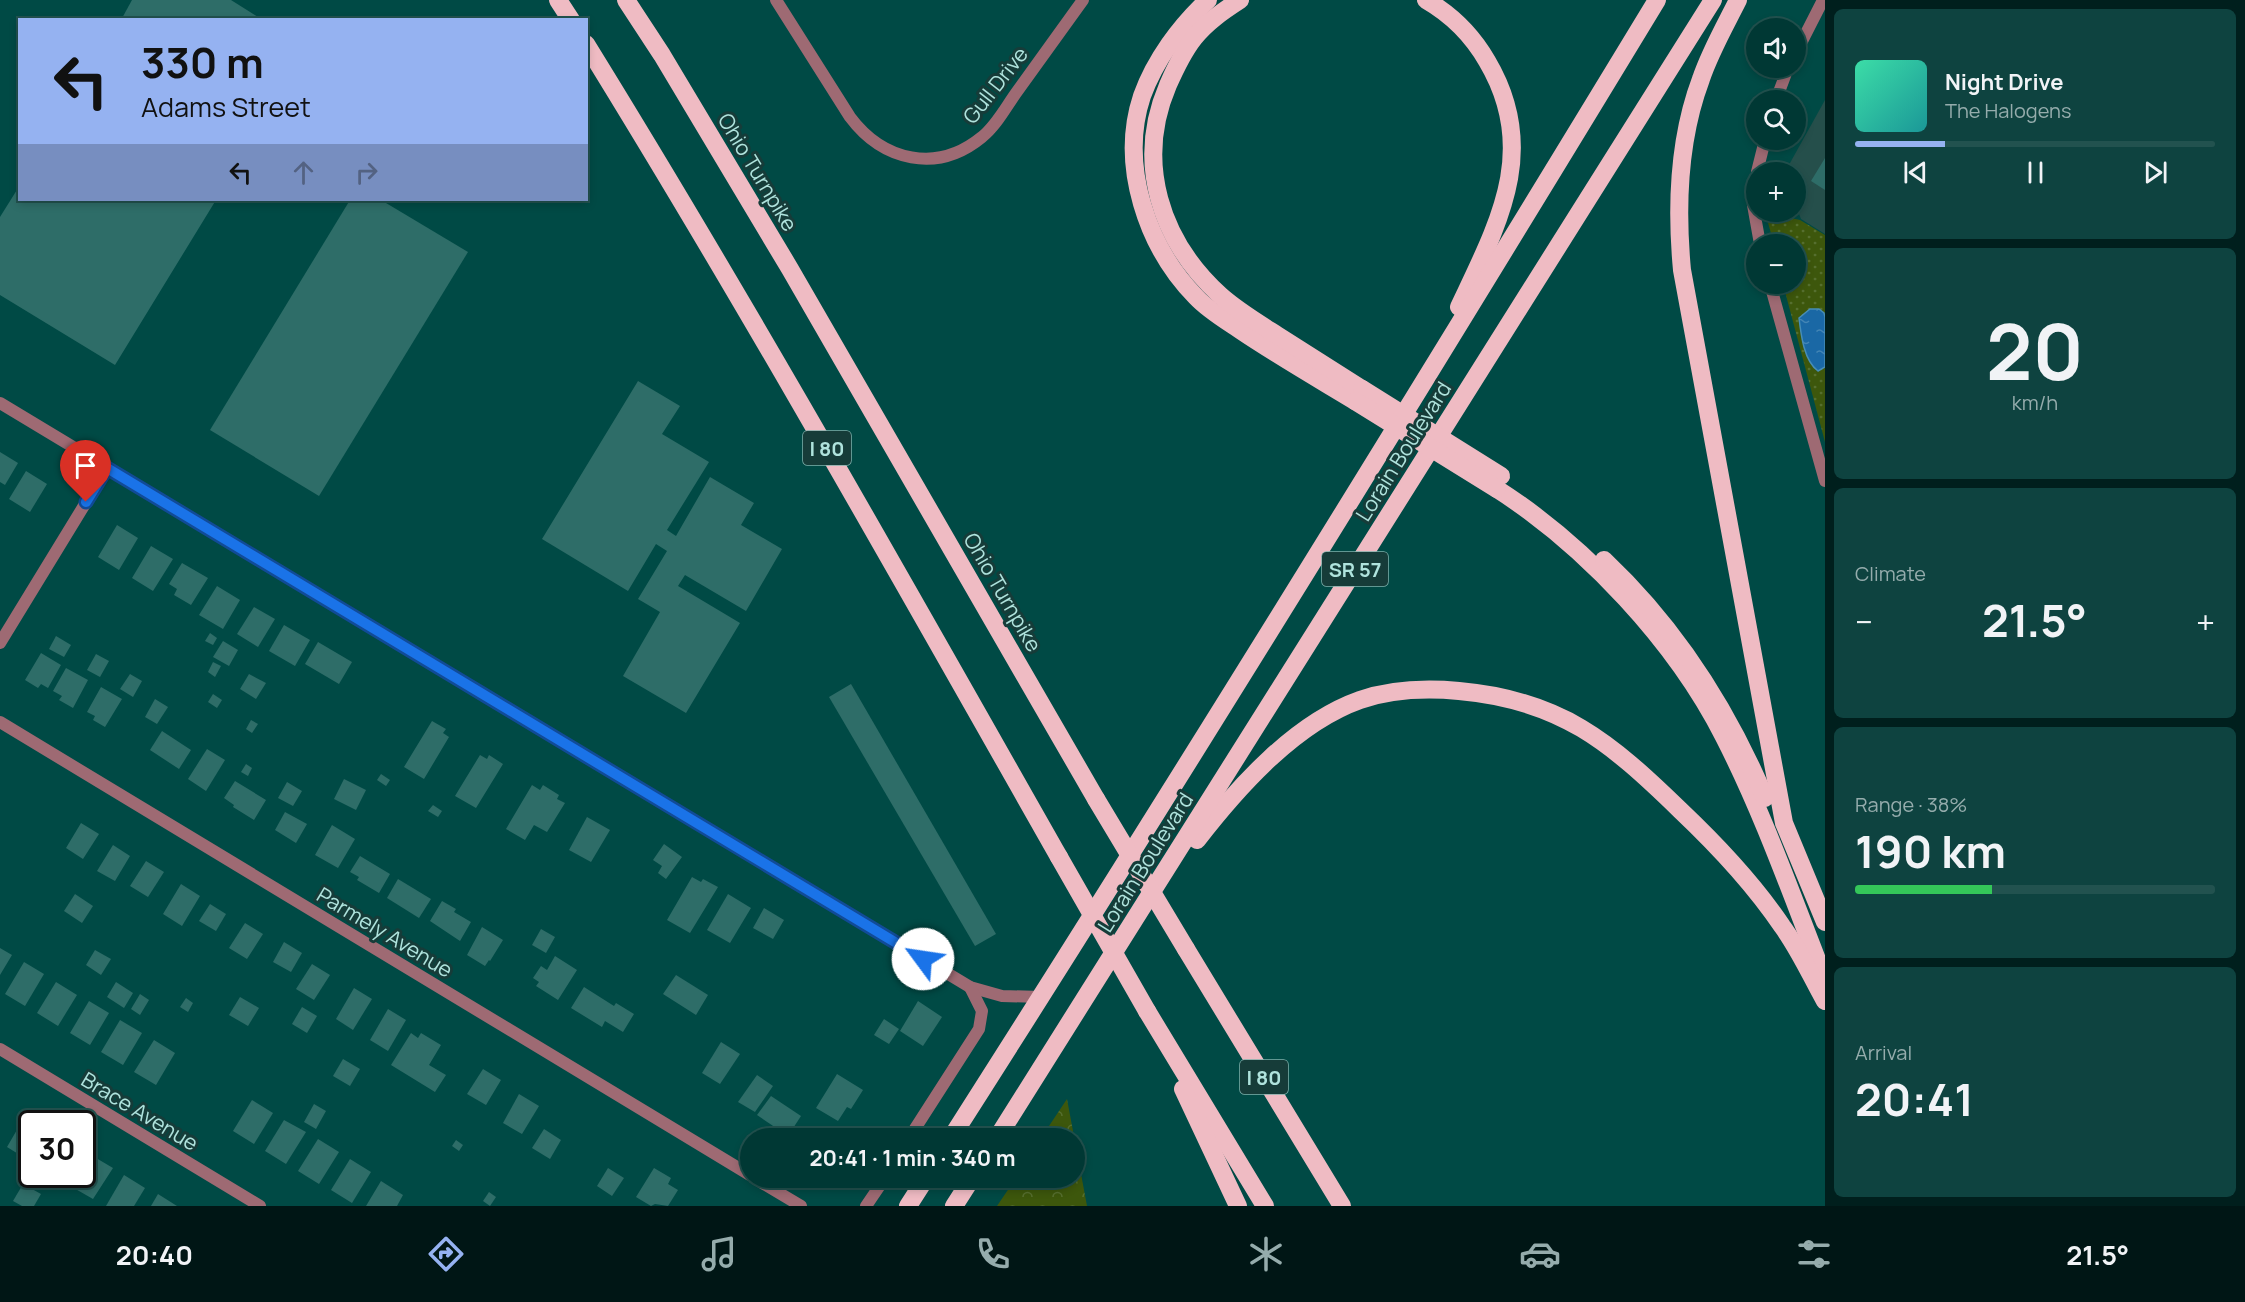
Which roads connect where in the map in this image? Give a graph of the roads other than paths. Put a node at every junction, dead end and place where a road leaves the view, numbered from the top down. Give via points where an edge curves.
1 (558, 0) edge
2 (626, 0) edge
3 (776, 0) edge
4 (1083, 0) edge
5 (1208, 0) edge
6 (1240, 0) edge
7 (1426, 0) edge
8 (1657, 0) edge
9 (1713, 0) edge
10 (1738, 0) edge
11 (1823, 0) edge
12 (570, 18) edge
13 (1806, 33) edge
14 (588, 47) edge
15 (1773, 294) edge
16 (1359, 395) junction
17 (0, 403) edge
18 (1409, 408) junction
19 (107, 468) junction
20 (1825, 481) edge
21 (1499, 482) junction
22 (0, 643) edge
23 (0, 722) edge
24 (1784, 823) junction
25 (1138, 918) junction
26 (1825, 922) edge
27 (1825, 980) edge
28 (969, 987) junction
29 (1041, 997) junction
30 (1825, 1001) edge
31 (1147, 1011) junction
32 (0, 1049) edge
33 (915, 1128) edge
34 (957, 1128) edge
35 (1003, 1128) edge
36 (740, 1169) edge
37 (771, 1188) edge
38 (878, 1188) edge
39 (920, 1188) edge
40 (966, 1188) edge
41 (260, 1206) edge
42 (801, 1206) edge
43 (866, 1206) edge
44 (908, 1206) edge
45 (954, 1206) edge
46 (1238, 1206) edge
47 (1265, 1206) edge
48 (1342, 1206) edge

1 - 12 highway
2 - 48 highway, Ohio Turnpike / I 80, bridge via 790,269 1096,799
3 - 4 street, Gull Drive via 861,133 894,153 925,159 948,155 983,137
5 - 16 highway via 1172,40 1138,110 1134,159 1148,221 1171,267 1207,307 1255,340
6 - 16 highway via 1194,38 1176,65 1160,102 1154,135 1154,176 1160,205 1184,254 1222,297
7 - 18 highway via 1464,28 1493,70 1504,94 1513,149 1505,200 1494,230
8 - 18 highway, Lorain Boulevard / SR 57
9 - 25 highway, Lorain Boulevard / SR 57
10 - 24 highway via 1700,79 1686,132 1678,195 1679,236 1682,270
11 - 13 street
14 - 31 highway, I 80, bridge via 824,442
15 - 20 street
16 - 21 highway, bridge
17 - 19 street
18 - 29 highway, Lorain Boulevard / SR 57
19 - 22 street
19 - 28 street
21 - 24 highway via 1549,510 1660,618 1721,707 1770,809
21 - 27 highway via 1609,581 1692,684 1754,800
23 - 36 street, Parmely Avenue
24 - 26 highway
25 - 30 highway via 1250,778 1310,726 1358,701 1390,692 1438,689 1489,693 1536,705 1560,716 1610,747 1645,776 1723,851 1756,891 1784,928
25 - 35 highway, Lorain Boulevard / SR 57
28 - 29 street via 1002,996
28 - 33 street via 982,1011 979,1029
29 - 34 highway, Lorain Boulevard / SR 57
31 - 46 highway
31 - 47 highway, I 80
32 - 41 street, Brace Avenue
37 - 42 street
38 - 43 street
39 - 44 highway
40 - 45 highway

